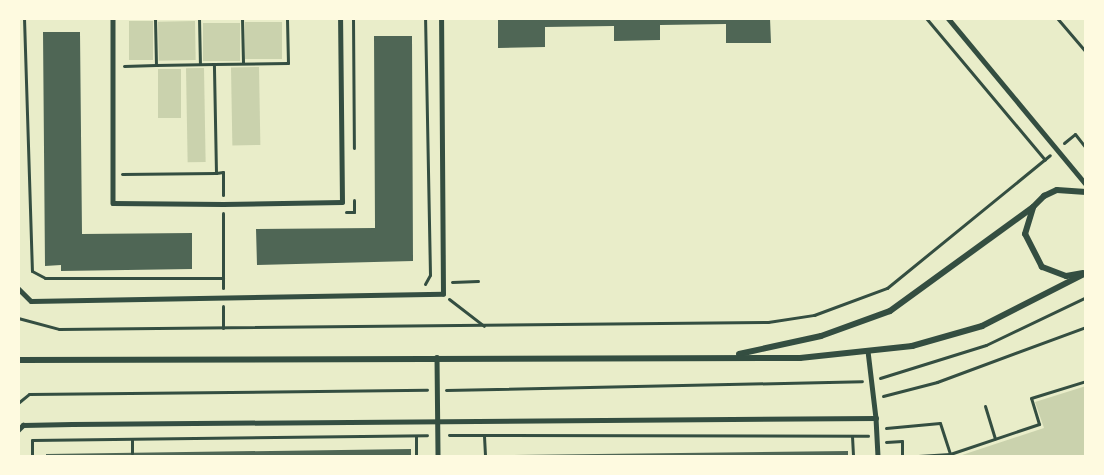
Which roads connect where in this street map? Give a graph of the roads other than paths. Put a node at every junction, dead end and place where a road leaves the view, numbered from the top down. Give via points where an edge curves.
1 (112, 18) edge
2 (340, 18) edge
3 (441, 18) edge
4 (948, 18) edge
5 (1086, 184) edge
6 (1086, 192) edge
7 (1033, 207) junction
8 (1086, 272) edge
9 (18, 288) edge
10 (868, 351) junction
11 (730, 356) junction
12 (437, 357) junction
13 (18, 360) edge
14 (876, 418) junction
15 (437, 420) junction
16 (18, 430) edge
17 (438, 457) edge
18 (878, 457) edge

1 - 2 lane via 113,203 223,204 342,202
3 - 9 lane via 443,294 31,301
4 - 5 lane
6 - 7 street via 1058,189
7 - 8 street via 1025,234 1033,257 1053,273
7 - 11 street via 890,311 821,336
8 - 10 street via 982,326 912,346
10 - 11 street via 800,358
10 - 14 lane
11 - 12 street
12 - 13 street
12 - 15 lane
14 - 15 lane
14 - 18 lane
15 - 16 lane via 32,425
15 - 17 lane

